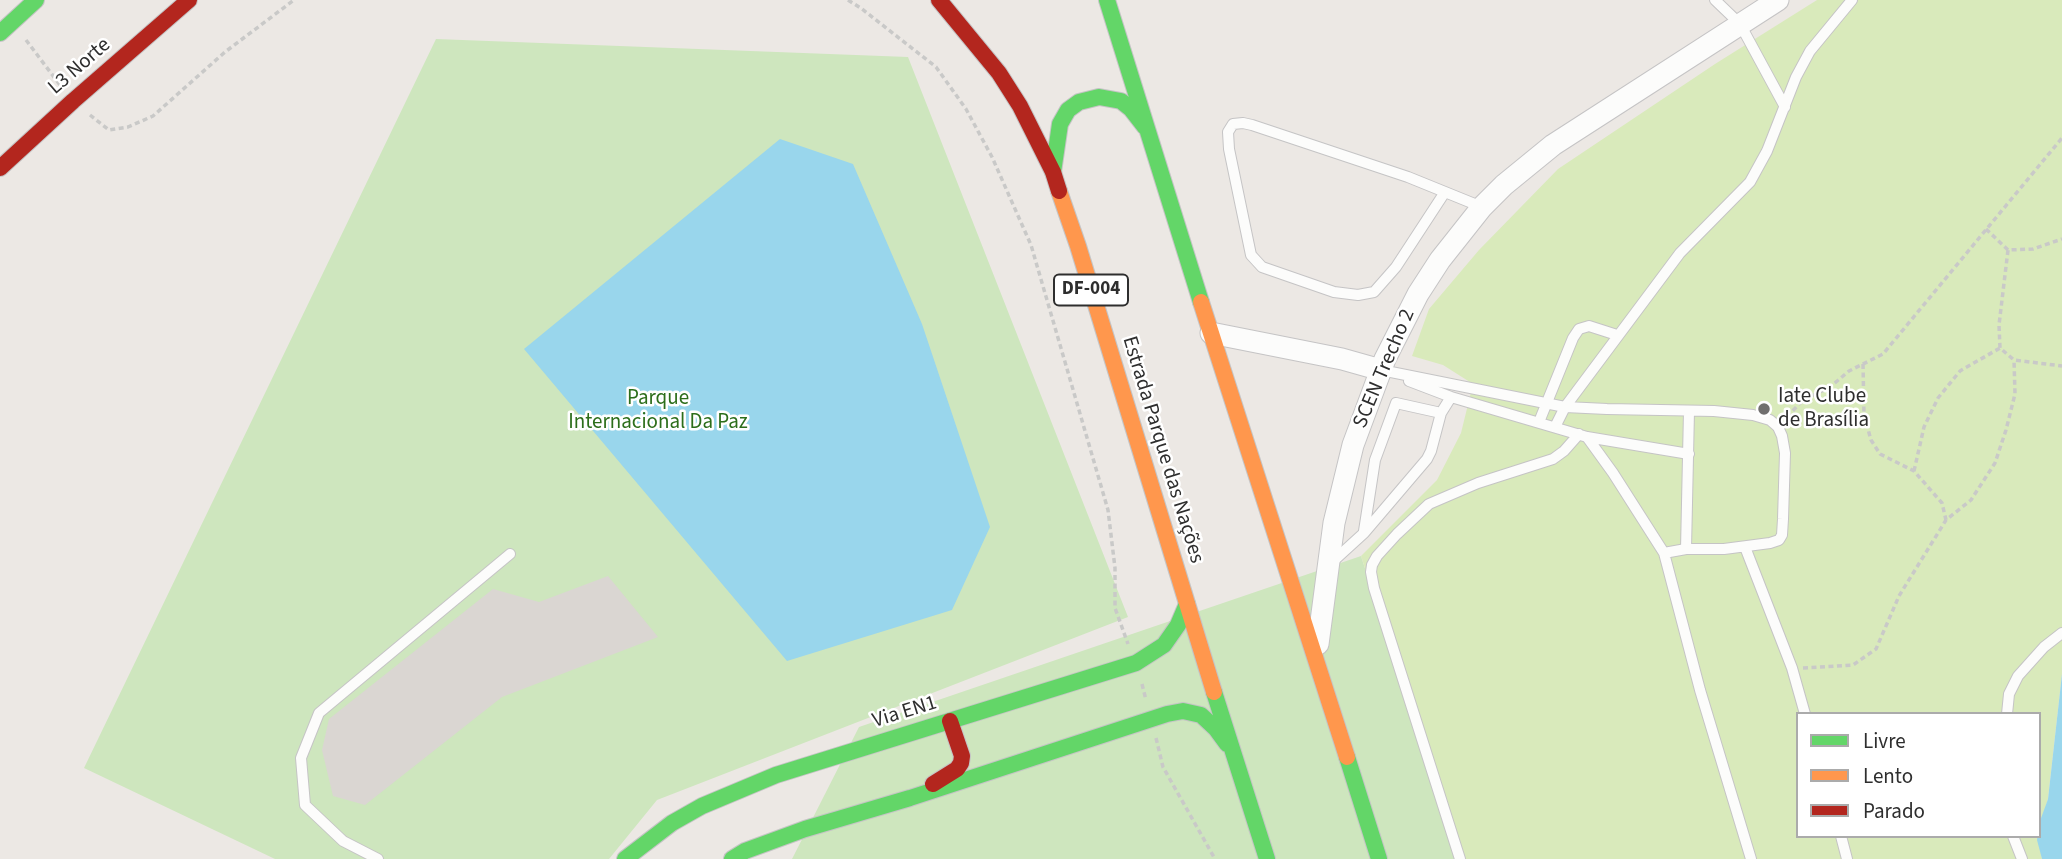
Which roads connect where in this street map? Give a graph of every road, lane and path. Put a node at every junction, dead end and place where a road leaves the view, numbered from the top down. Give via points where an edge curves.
1 (36, 0) edge
2 (189, 0) edge
3 (848, 0) edge
4 (1107, 0) edge
5 (1714, 0) edge
6 (1779, 0) edge
7 (1852, 0) edge
8 (939, 1) edge
9 (1740, 24) junction
10 (0, 33) edge
11 (1785, 107) junction
12 (1145, 127) junction
13 (2062, 138) edge
14 (0, 168) edge
15 (1053, 172) junction
16 (1445, 192) junction
17 (1482, 207) junction
18 (1986, 229) junction
19 (2062, 239) edge
20 (2008, 250) junction
21 (1211, 332) junction
22 (1618, 335) junction
23 (2000, 348) junction
24 (2014, 360) junction
25 (1863, 364) junction
26 (2062, 366) edge
27 (1381, 370) junction
28 (1451, 397) junction
29 (1547, 403) junction
30 (1565, 407) junction
31 (1689, 411) junction
32 (1441, 413) junction
33 (1539, 422) junction
34 (1778, 427) junction
35 (1555, 428) junction
36 (1583, 436) junction
37 (1689, 454) junction
38 (1914, 471) junction
39 (1946, 520) junction
40 (1364, 533) junction
41 (1745, 547) junction
42 (1686, 549) junction
43 (1664, 553) junction
44 (510, 554) dead end
45 (1328, 566) junction
46 (1187, 604) junction
47 (2062, 633) edge
48 (1316, 660) junction
49 (1136, 663) junction
50 (1792, 668) junction
51 (1804, 712) edge
52 (2007, 712) edge
53 (1152, 720) junction
54 (950, 721) junction
55 (1232, 751) junction
56 (910, 798) junction
57 (1842, 838) edge
58 (2015, 838) edge
59 (378, 859) edge
60 (625, 859) edge
61 (733, 859) edge
62 (1215, 859) edge
63 (1267, 859) edge
64 (1379, 859) edge
65 (1460, 859) edge
66 (1751, 859) edge
67 (1847, 859) edge
68 (2022, 859) edge

1 - 10 main road
2 - 14 main road, L3 Norte
3 - 49 path via 936,67 992,157 1031,245 1108,510 1115,608
4 - 12 main road
5 - 9 lane
6 - 9 street, SCEN Trecho 2
7 - 11 lane via 1810,51
8 - 15 main road, Estrada Parque das Nações / DF-004 via 999,72
9 - 11 lane
9 - 17 street, SCEN Trecho 2 via 1553,145
11 - 22 lane via 1750,182 1680,253
12 - 15 main road via 1121,101 1099,97 1079,102 1060,124
12 - 21 main road
13 - 18 path
15 - 46 main road, Estrada Parque das Nações / DF-004
16 - 16 lane via 1252,124 1233,124 1228,132 1247,243 1254,259 1262,267 1334,292 1374,292
16 - 17 lane
17 - 27 street, SCEN Trecho 2 via 1419,293
18 - 20 path
18 - 25 path via 1883,354
19 - 20 path
20 - 23 path
21 - 27 street
21 - 48 main road
22 - 29 lane via 1589,326 1579,329
22 - 30 lane
23 - 24 path
23 - 38 path via 1960,371 1938,398 1924,427
24 - 26 path
24 - 39 path via 2015,394 1995,463 1971,500
25 - 34 path via 1802,401
25 - 38 path via 1864,415 1871,440 1880,454
27 - 28 lane
27 - 29 lane
27 - 45 street, SCEN Trecho 2 via 1353,445
28 - 32 lane
28 - 33 lane
29 - 30 lane
29 - 33 lane
30 - 31 lane
30 - 35 lane
31 - 34 lane via 1753,415
31 - 37 lane
32 - 40 lane via 1427,459
32 - 40 lane via 1396,403 1375,463
33 - 35 lane
34 - 41 lane via 1785,453 1782,535 1776,542
35 - 36 lane
36 - 37 lane
36 - 43 lane via 1613,473
36 - 65 lane via 1553,458 1429,503 1372,565 1374,588
37 - 42 lane
38 - 39 path via 1941,503
39 - 50 path via 1899,596 1876,649 1853,666
40 - 45 lane
41 - 42 lane
41 - 50 lane
42 - 43 lane
43 - 66 lane
44 - 59 lane via 319,713 301,758 305,804 343,841
45 - 48 street, SCEN Trecho 2
46 - 49 main road, Via EN1 via 1164,645
46 - 55 main road, Estrada Parque das Nações / DF-004
47 - 52 lane via 2018,676
48 - 64 main road
49 - 53 path
49 - 54 main road, Via EN1
50 - 51 lane
53 - 55 main road via 1183,711 1201,715
53 - 56 main road
53 - 62 path via 1163,767
54 - 56 main road via 961,763
54 - 60 main road, Via EN1 via 737,790 672,823
55 - 63 main road, Estrada Parque das Nações / DF-004
56 - 61 main road via 805,829
57 - 67 lane
58 - 68 lane

